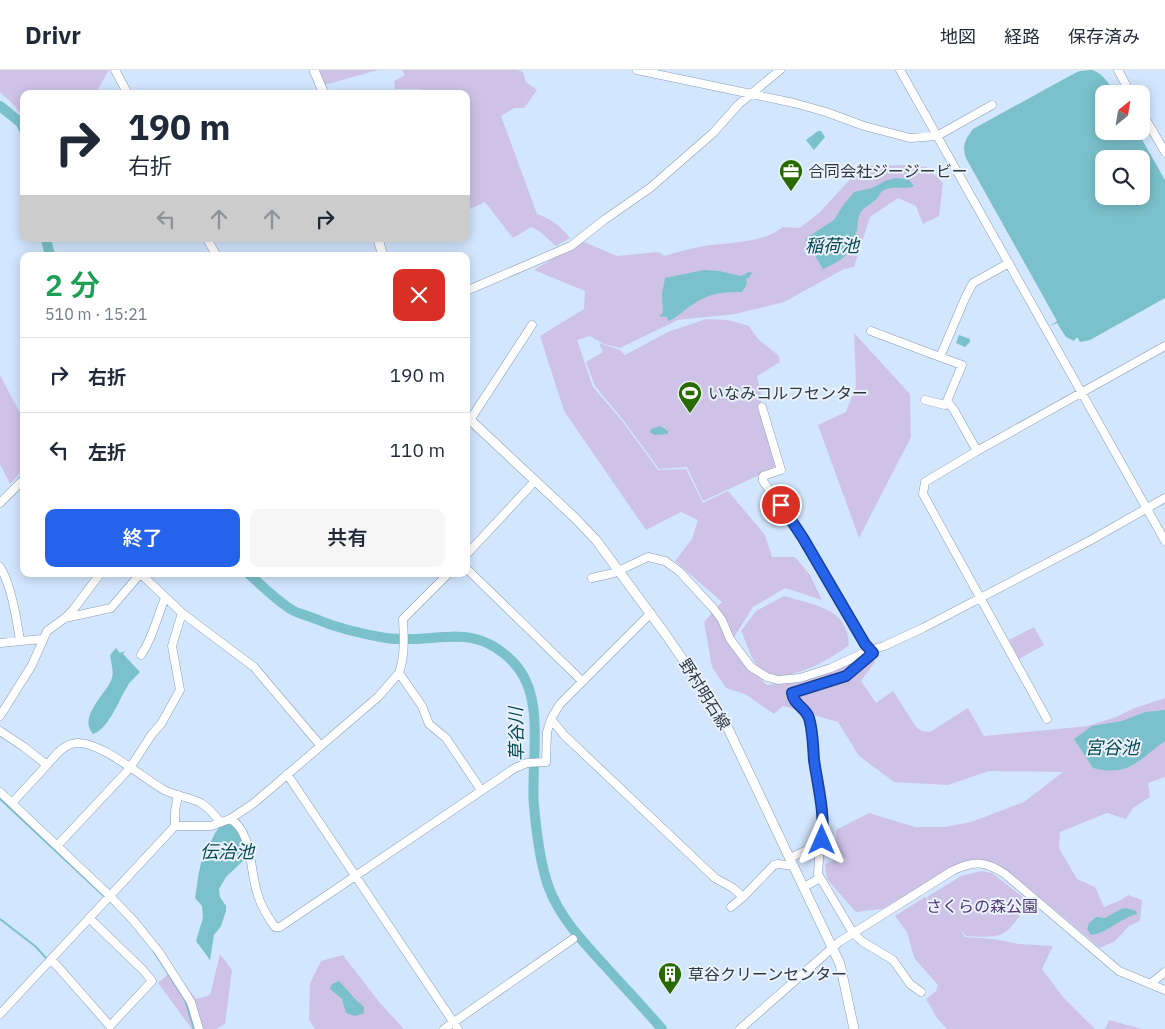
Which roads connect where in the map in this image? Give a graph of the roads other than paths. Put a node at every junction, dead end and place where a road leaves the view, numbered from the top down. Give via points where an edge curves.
1 (115, 70) edge
2 (314, 70) edge
3 (637, 70) edge
4 (780, 70) edge
5 (900, 70) edge
6 (1118, 70) edge
7 (1126, 85) edge
8 (126, 90) edge
9 (322, 90) edge
10 (750, 94) junction
11 (992, 105) dead end
12 (1150, 126) edge
13 (937, 136) junction
14 (1165, 152) edge
15 (1009, 263) junction
16 (470, 289) edge
17 (532, 325) dead end
18 (871, 331) dead end
19 (1165, 346) edge
20 (940, 357) junction
21 (1082, 392) junction
22 (925, 400) dead end
23 (947, 401) junction
24 (762, 407) dead end
25 (470, 417) edge
26 (470, 421) edge
27 (977, 451) junction
28 (535, 481) junction
29 (20, 483) edge
30 (1165, 498) edge
31 (0, 503) edge
32 (1146, 509) junction
33 (1165, 541) edge
34 (470, 551) edge
35 (0, 567) edge
36 (619, 570) junction
37 (470, 572) edge
38 (98, 577) edge
39 (138, 577) edge
40 (144, 577) edge
41 (445, 577) edge
42 (592, 578) dead end
43 (165, 598) junction
44 (980, 598) junction
45 (182, 613) junction
46 (650, 613) junction
47 (65, 618) junction
48 (42, 639) junction
49 (20, 641) junction
50 (0, 643) edge
51 (870, 650) junction
52 (140, 655) dead end
53 (399, 674) junction
54 (582, 681) junction
55 (0, 716) edge
56 (551, 719) junction
57 (1047, 719) dead end
58 (0, 731) edge
59 (320, 745) junction
60 (47, 765) junction
61 (130, 768) junction
62 (286, 774) junction
63 (481, 790) junction
64 (0, 792) edge
65 (178, 795) junction
66 (12, 803) junction
67 (230, 819) junction
68 (220, 822) junction
69 (175, 826) junction
70 (820, 845) junction
71 (57, 846) junction
72 (792, 862) junction
73 (354, 876) junction
74 (820, 878) junction
75 (804, 887) junction
76 (109, 895) junction
77 (744, 897) junction
78 (731, 907) dead end
79 (89, 918) junction
80 (853, 933) junction
81 (573, 939) dead end
82 (832, 947) junction
83 (51, 958) junction
84 (1165, 972) edge
85 (1150, 984) junction
86 (1165, 990) edge
87 (921, 992) dead end
88 (0, 1014) edge
89 (454, 1022) junction
90 (199, 1029) edge
91 (444, 1029) edge
92 (458, 1029) edge
93 (740, 1029) edge
94 (854, 1029) edge

1 - 8 street
2 - 9 main road
3 - 10 street
4 - 10 street
5 - 13 street
6 - 7 street
10 - 13 street via 808,106 900,137
10 - 16 street via 697,149 571,246
11 - 13 street
12 - 14 street
13 - 15 street
15 - 20 street via 973,283
15 - 21 street
17 - 25 street
18 - 20 street
19 - 21 street
20 - 23 street via 962,365
21 - 27 street
21 - 32 street
22 - 23 street via 945,405
23 - 27 street
24 - 51 street via 781,470 763,476 763,482 803,538
26 - 28 main road, 野村明石線
27 - 44 street via 925,482 923,494
28 - 34 street
28 - 36 main road, 野村明石線 via 596,540
29 - 31 street
30 - 32 street
32 - 33 street
32 - 44 street
35 - 49 street via 14,609
36 - 42 street
36 - 46 main road, 野村明石線
36 - 51 street via 648,557 666,561 714,609 730,639 751,667 778,680 800,678 831,668
37 - 54 street
38 - 47 street
39 - 47 street via 111,608
40 - 43 street
41 - 53 street via 403,619 404,651
43 - 45 street
43 - 52 street via 149,643
44 - 51 street via 923,628
44 - 57 street
45 - 59 street via 254,667
45 - 61 street via 172,646 180,690
46 - 54 street
46 - 72 main road, 野村明石線 via 723,718
47 - 48 street via 47,631
48 - 49 street
48 - 55 street via 32,665
49 - 50 street
51 - 70 street via 873,653 846,676 792,693 793,699 809,716 823,828
53 - 59 street via 378,697
53 - 63 street via 422,706 429,724 446,738
54 - 56 street via 560,704
56 - 63 street via 546,732 546,762 526,763
56 - 77 street via 715,878
58 - 60 street
59 - 62 street
60 - 61 street via 65,746 85,743
60 - 66 street
61 - 65 street
61 - 71 street
62 - 67 street via 254,803
62 - 73 street
63 - 73 street
64 - 66 street
65 - 68 street via 201,803
65 - 69 street
66 - 71 street
67 - 68 street
67 - 73 street via 243,834 257,892 275,927 280,927
68 - 69 street via 211,826
69 - 76 street
70 - 72 street
70 - 74 street
71 - 76 street
72 - 75 main road, 野村明石線
72 - 77 street via 774,866
73 - 89 street
74 - 75 street
74 - 80 street
75 - 82 main road, 野村明石線
76 - 79 street
76 - 90 street via 159,952 191,1002
77 - 78 street
79 - 83 street
79 - 83 street via 152,981 110,1026
80 - 82 street
80 - 85 street via 952,871 980,863 1006,874 1119,971
80 - 87 street via 893,960 910,984
81 - 89 street
82 - 93 street
82 - 94 main road, 野村明石線 via 840,964
83 - 88 street
84 - 85 street
85 - 86 street
89 - 91 street
89 - 92 street

